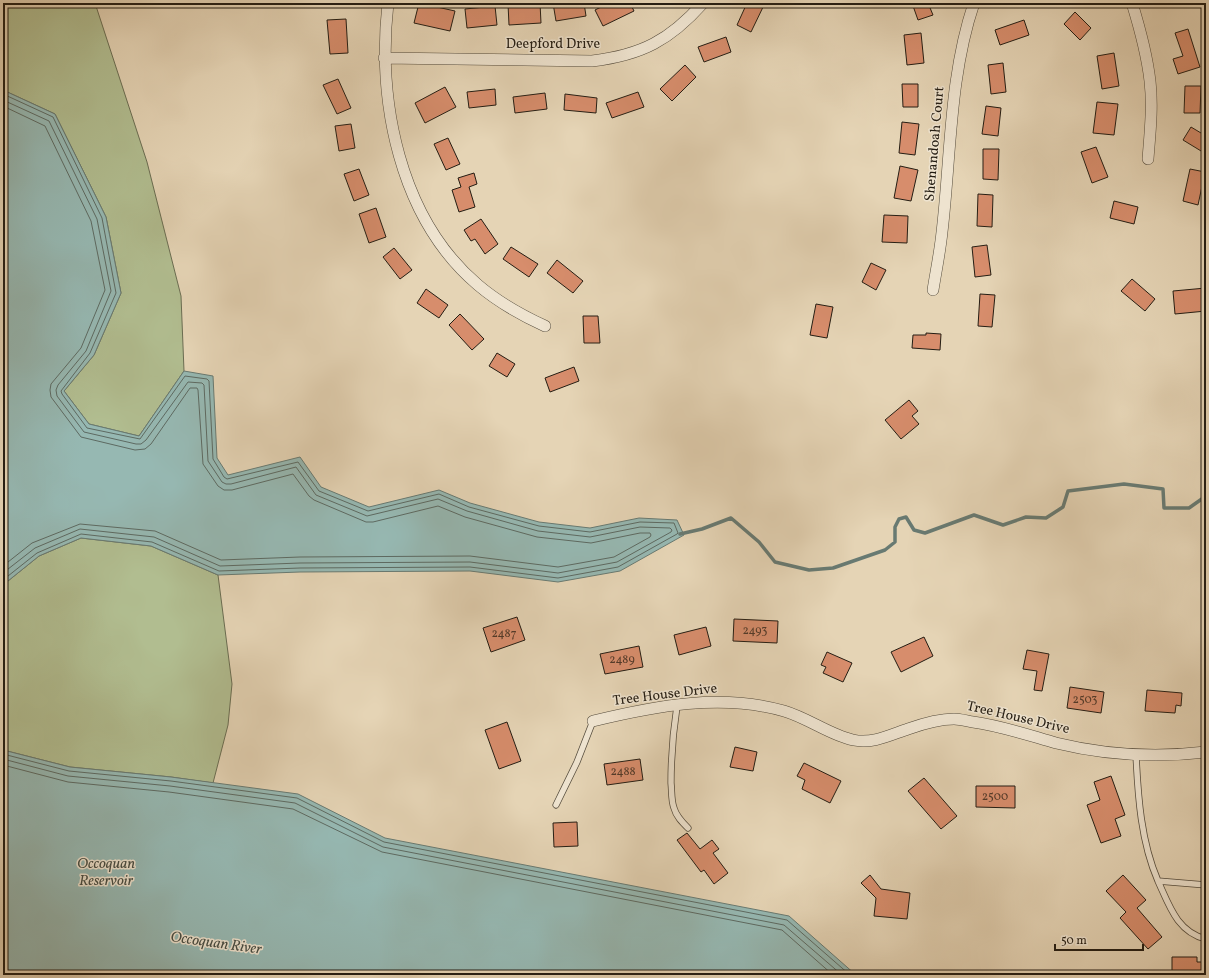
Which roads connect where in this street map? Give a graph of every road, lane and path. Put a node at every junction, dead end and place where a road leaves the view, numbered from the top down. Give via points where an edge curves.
1 (388, 3) edge
2 (703, 3) edge
3 (974, 3) edge
4 (1132, 3) edge
5 (384, 58) junction
6 (1148, 159) dead end
7 (933, 290) dead end
8 (545, 326) dead end
9 (677, 706) junction
10 (593, 721) joint
11 (1206, 752) edge
12 (1136, 755) junction
13 (556, 805) dead end
14 (688, 828) dead end
15 (1158, 881) junction
16 (1206, 885) edge
17 (1206, 939) edge

1 - 5 street
2 - 5 street, Deepford Drive via 687,21 654,44 632,54 612,59 592,61
3 - 7 street, Shenandoah Court via 955,86 942,233
4 - 6 street via 1150,82
5 - 8 street via 397,146 414,198 430,227 445,250 478,285 510,308
9 - 10 street, Tree House Drive
9 - 12 street, Tree House Drive via 718,702 761,705 808,720 841,737 867,741 881,739 931,722 955,719 1016,730 1077,748
9 - 14 lane via 671,765 672,798 679,819
10 - 13 lane
11 - 12 street, Tree House Drive
12 - 15 lane via 1142,826
15 - 16 lane
15 - 17 lane via 1180,925 1190,933

